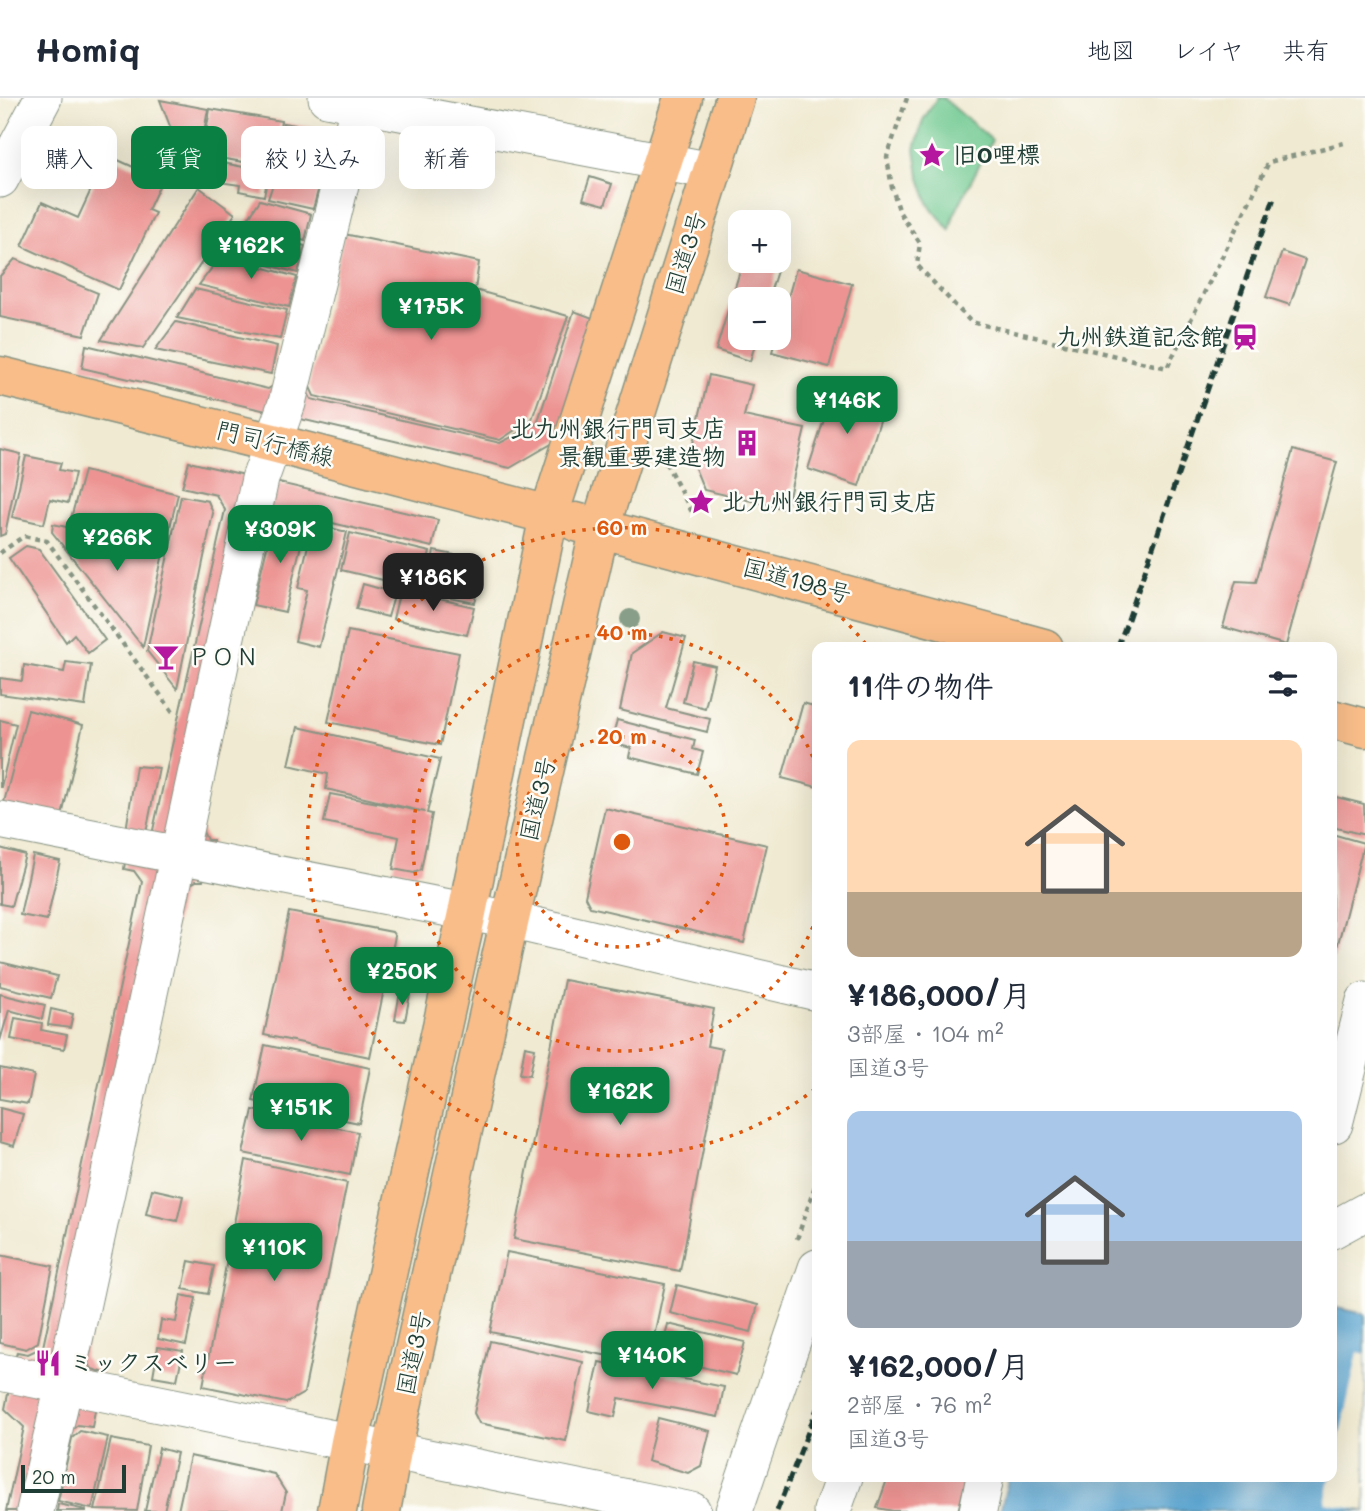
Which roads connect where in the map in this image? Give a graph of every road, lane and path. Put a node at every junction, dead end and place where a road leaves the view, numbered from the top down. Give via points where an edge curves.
1 (43, 98) edge
2 (683, 98) edge
3 (735, 98) edge
4 (906, 98) edge
5 (350, 100) edge
6 (1348, 142) dead end
7 (663, 161) junction
8 (712, 170) junction
9 (0, 179) edge
10 (0, 376) edge
11 (273, 443) junction
12 (549, 515) junction
13 (600, 528) junction
14 (0, 553) edge
15 (1019, 642) edge
16 (1337, 720) edge
17 (208, 722) junction
18 (1365, 728) edge
19 (0, 820) edge
20 (194, 857) junction
21 (467, 913) junction
22 (510, 920) junction
23 (812, 991) edge
24 (1365, 1001) edge
25 (1344, 1126) edge
26 (1365, 1212) edge
27 (812, 1215) edge
28 (1337, 1227) edge
29 (806, 1256) edge
30 (6, 1373) edge
31 (81, 1389) junction
32 (350, 1442) junction
33 (392, 1451) junction
34 (842, 1482) edge
35 (984, 1482) edge
36 (35, 1511) edge
37 (337, 1511) edge
38 (381, 1511) edge
39 (692, 1511) edge
40 (734, 1511) edge
41 (832, 1511) edge
42 (978, 1511) edge

1 - 9 street
2 - 7 main road, 国道3号
3 - 8 main road, 国道3号
4 - 6 path via 887,157 892,188 900,213 920,243 917,265 971,322 1167,369 1269,162
5 - 7 street
5 - 11 street via 288,403
7 - 8 street
7 - 12 main road, 国道3号
8 - 13 main road, 国道3号
10 - 11 main road, 門司行橋線
11 - 12 main road, 門司行橋線
11 - 17 street via 260,479
12 - 13 main road, 国道198号
12 - 21 main road, 国道3号
13 - 15 main road, 国道198号
13 - 22 main road, 国道3号
14 - 17 path via 24,536 47,541 175,714
16 - 18 main road
17 - 20 street
19 - 20 street
20 - 21 street
20 - 31 street
21 - 22 street
21 - 32 main road, 国道3号
22 - 23 street
22 - 33 main road, 国道3号
24 - 25 street
26 - 28 street
27 - 29 path
29 - 40 street
30 - 31 street
31 - 32 street
31 - 36 street
32 - 33 street
32 - 37 main road, 国道3号
33 - 38 main road, 国道3号
33 - 39 street
34 - 41 street
35 - 42 street

